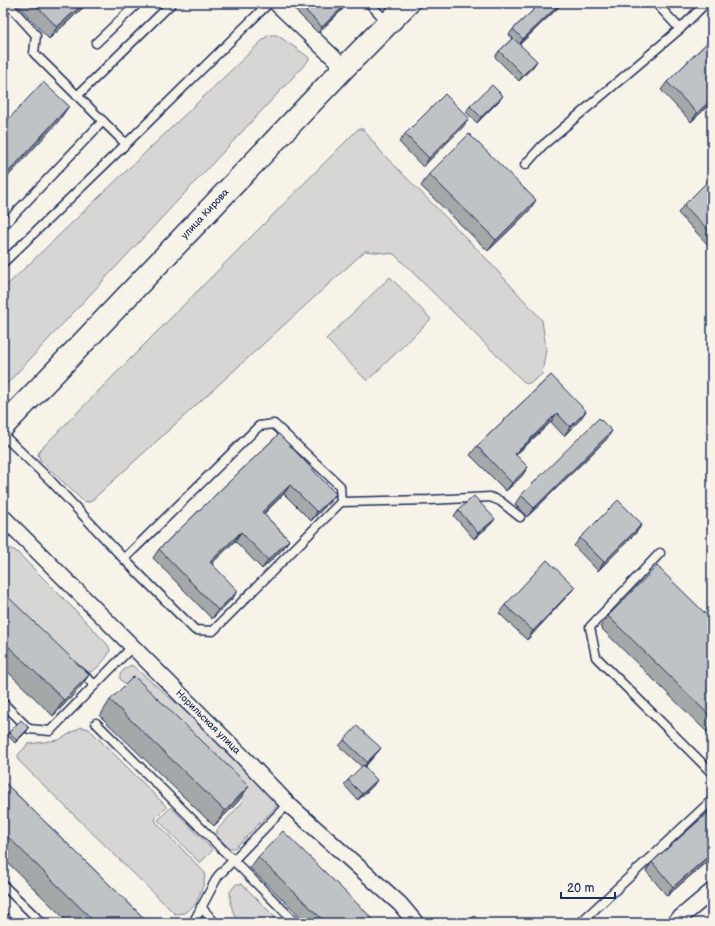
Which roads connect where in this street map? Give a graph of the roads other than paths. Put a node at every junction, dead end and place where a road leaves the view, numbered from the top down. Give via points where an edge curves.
1 (6, 3) edge
2 (136, 3) edge
3 (172, 3) edge
4 (269, 3) edge
5 (276, 3) edge
6 (370, 3) edge
7 (408, 3) edge
8 (656, 3) edge
9 (706, 3) edge
10 (388, 23) junction
11 (680, 29) junction
12 (96, 43) dead end
13 (344, 68) junction
14 (78, 96) junction
15 (103, 121) junction
16 (126, 144) junction
17 (525, 165) dead end
18 (3, 226) edge
19 (3, 263) edge
20 (3, 426) edge
21 (3, 435) edge
22 (341, 502) junction
23 (520, 517) dead end
24 (6, 526) edge
25 (660, 553) dead end
26 (124, 559) junction
27 (132, 647) junction
28 (73, 665) edge
29 (95, 685) junction
30 (3, 703) edge
31 (96, 723) dead end
32 (712, 773) edge
33 (712, 800) edge
34 (288, 804) junction
35 (234, 861) junction
36 (3, 885) edge
37 (712, 891) edge
38 (201, 907) junction
39 (42, 923) edge
40 (193, 923) edge
41 (215, 923) edge
42 (296, 923) edge
43 (416, 923) edge
44 (580, 923) edge
45 (674, 923) edge

1 - 14 lane via 36,35 34,53
2 - 12 lane
3 - 14 lane
4 - 16 lane
5 - 13 street
6 - 10 lane
7 - 10 main road, улица Кирова
8 - 11 lane
9 - 11 lane
10 - 13 main road, улица Кирова
11 - 17 lane via 542,146
13 - 20 main road, улица Кирова
14 - 15 lane
15 - 16 lane
15 - 18 lane
16 - 19 lane
21 - 26 lane via 50,480
22 - 23 lane via 490,497 500,501
22 - 26 lane via 212,631 195,630
22 - 26 lane via 340,486 274,424 259,426
24 - 27 street, Норильская улица
25 - 32 lane via 590,627 596,657
27 - 29 lane
27 - 34 street, Норильская улица
28 - 29 lane
29 - 30 lane via 50,731 29,729
31 - 35 lane
33 - 44 lane
34 - 35 lane
34 - 43 street, Норильская улица via 400,904
35 - 38 lane via 218,876
35 - 42 lane
36 - 39 lane
37 - 45 street
38 - 40 lane
38 - 41 lane

